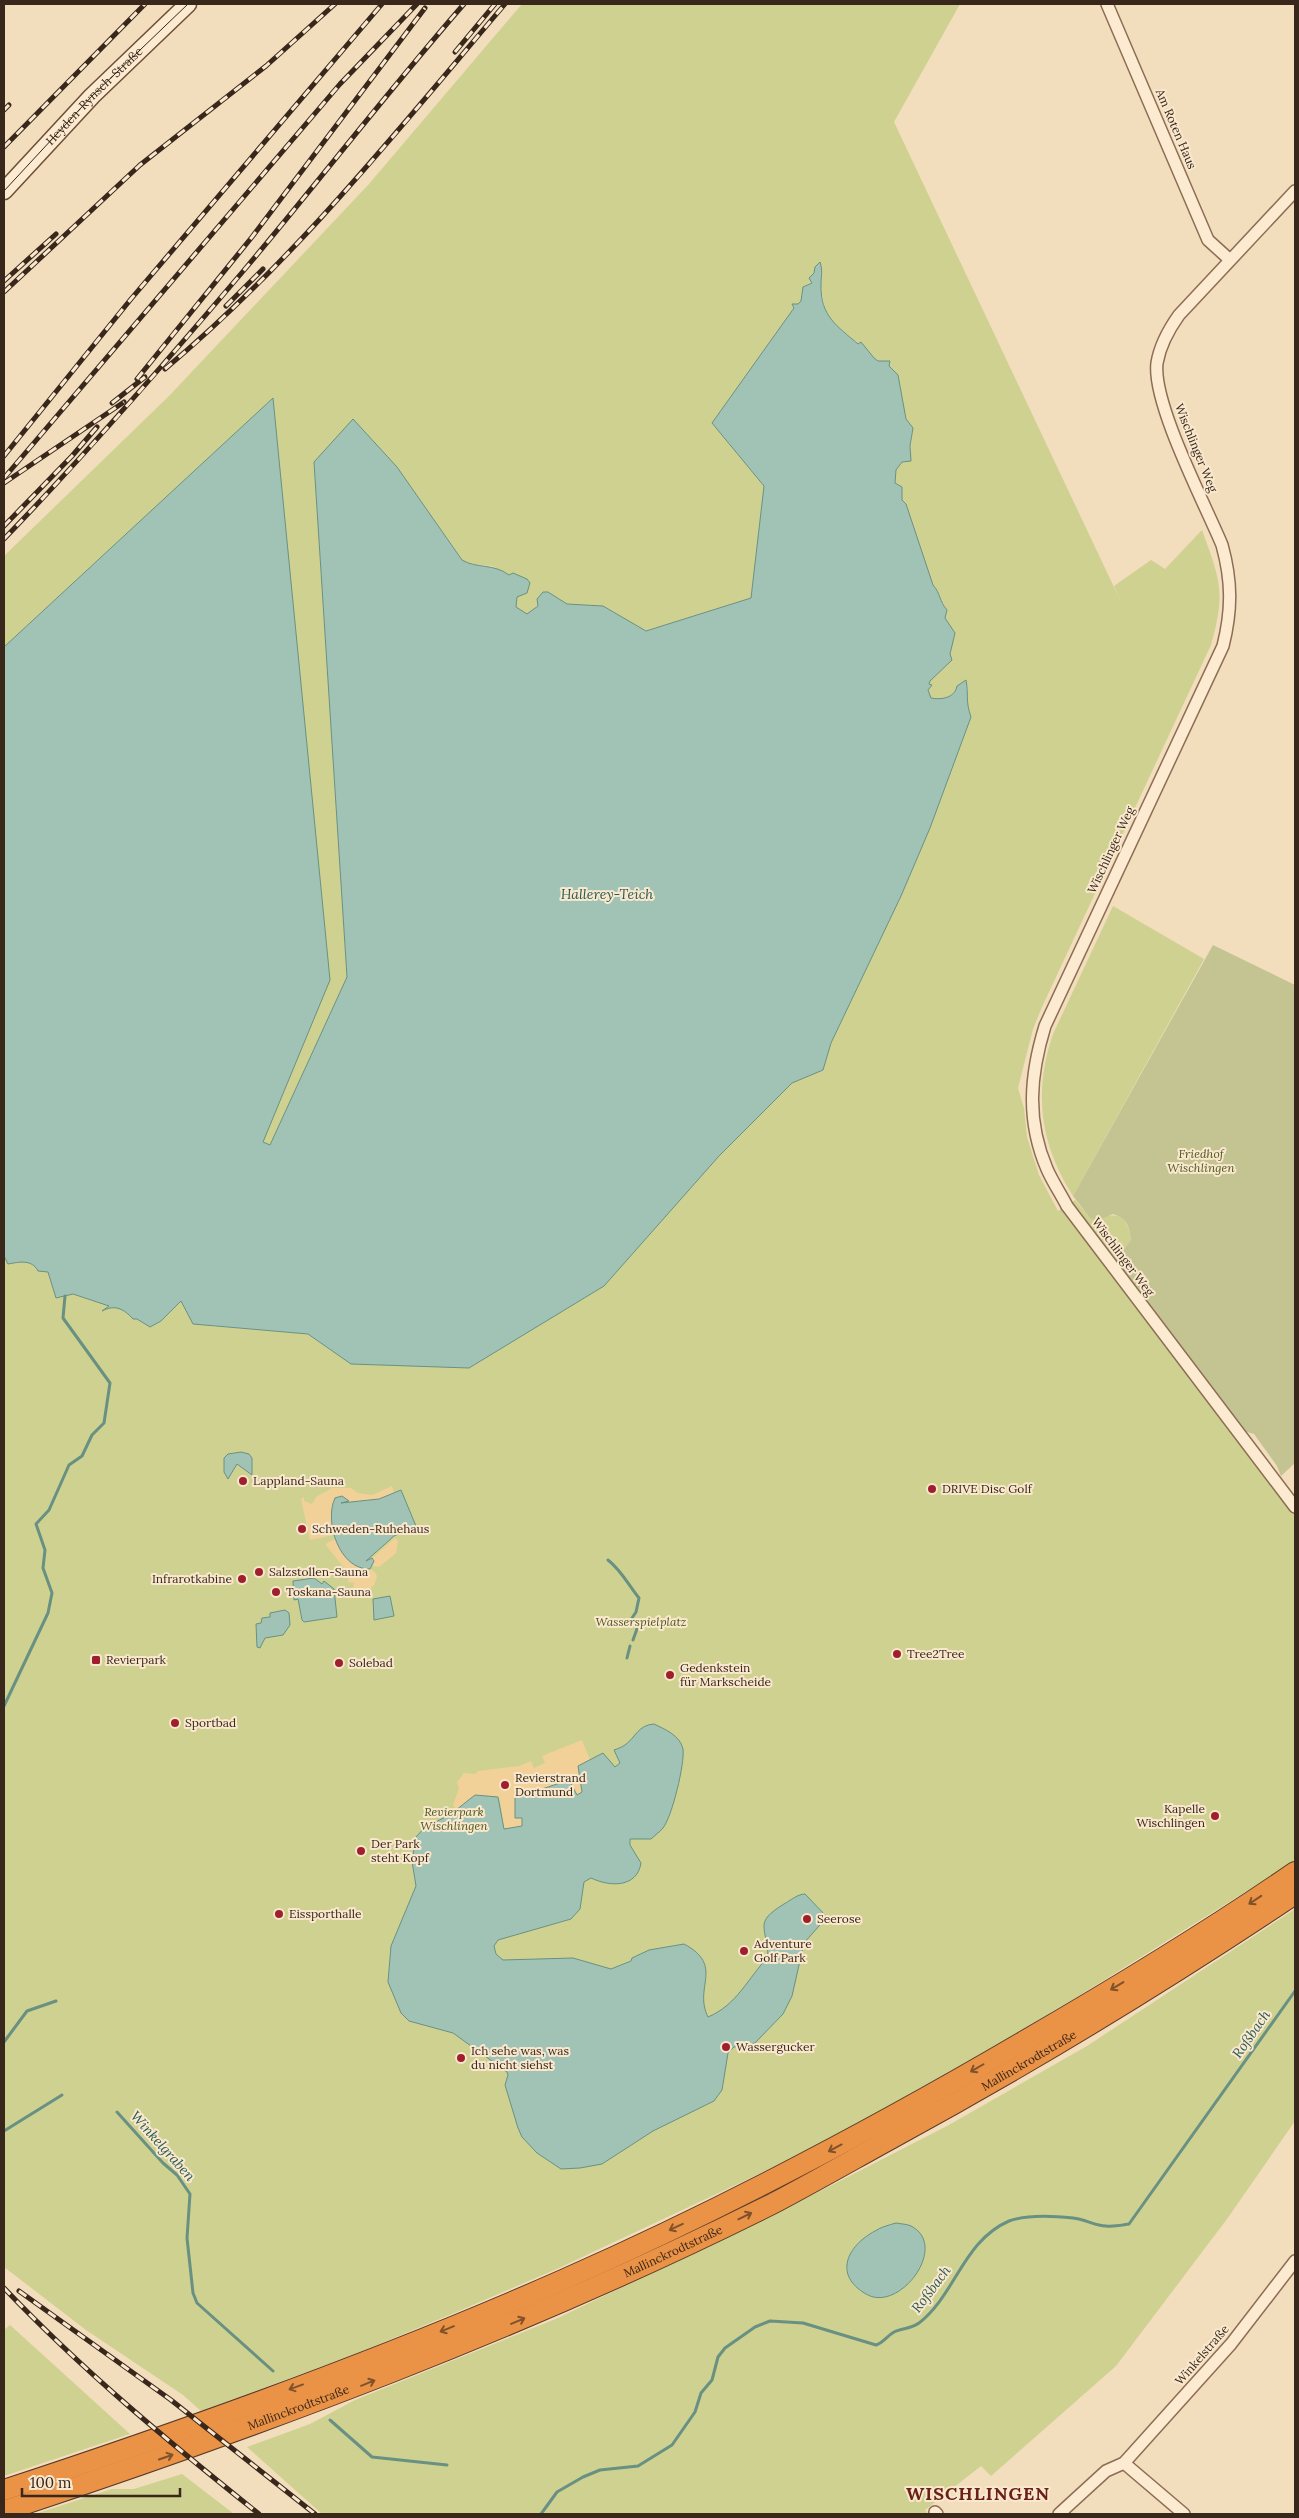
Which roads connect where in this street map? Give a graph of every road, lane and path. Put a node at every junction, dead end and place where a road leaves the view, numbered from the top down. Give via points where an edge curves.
1 (188, 4) edge
2 (1107, 4) edge
3 (4, 191) edge
4 (1295, 191) edge
5 (1229, 259) junction
6 (1295, 1506) edge
7 (1295, 1872) edge
8 (1295, 1894) edge
9 (1295, 2261) edge
10 (1124, 2463) junction
11 (4, 2490) edge
12 (4, 2511) edge
13 (1059, 2514) edge
14 (1184, 2514) edge

1 - 3 main road, Heyden-Rynsch-Straße via 92,96
2 - 5 street, Am Roten Haus via 1208,240
4 - 5 street, Wischlinger Weg
5 - 6 street, Wischlinger Weg via 1179,314 1167,332 1157,363 1159,391 1169,421 1222,545 1231,589 1228,626 1223,646 1044,1026 1031,1098 1036,1133 1047,1169 1068,1206
7 -> 11 highway, Mallinckrodtstraße via 1237,1912 1075,2012 910,2108 767,2184 564,2279 362,2363
12 -> 8 highway, Mallinckrodtstraße via 174,2454 362,2385 486,2335 676,2250 776,2202 977,2092 1092,2025
9 - 10 street, Winkelstraße via 1231,2344
10 - 13 street, Winkelstraße via 1106,2471
10 - 14 street

